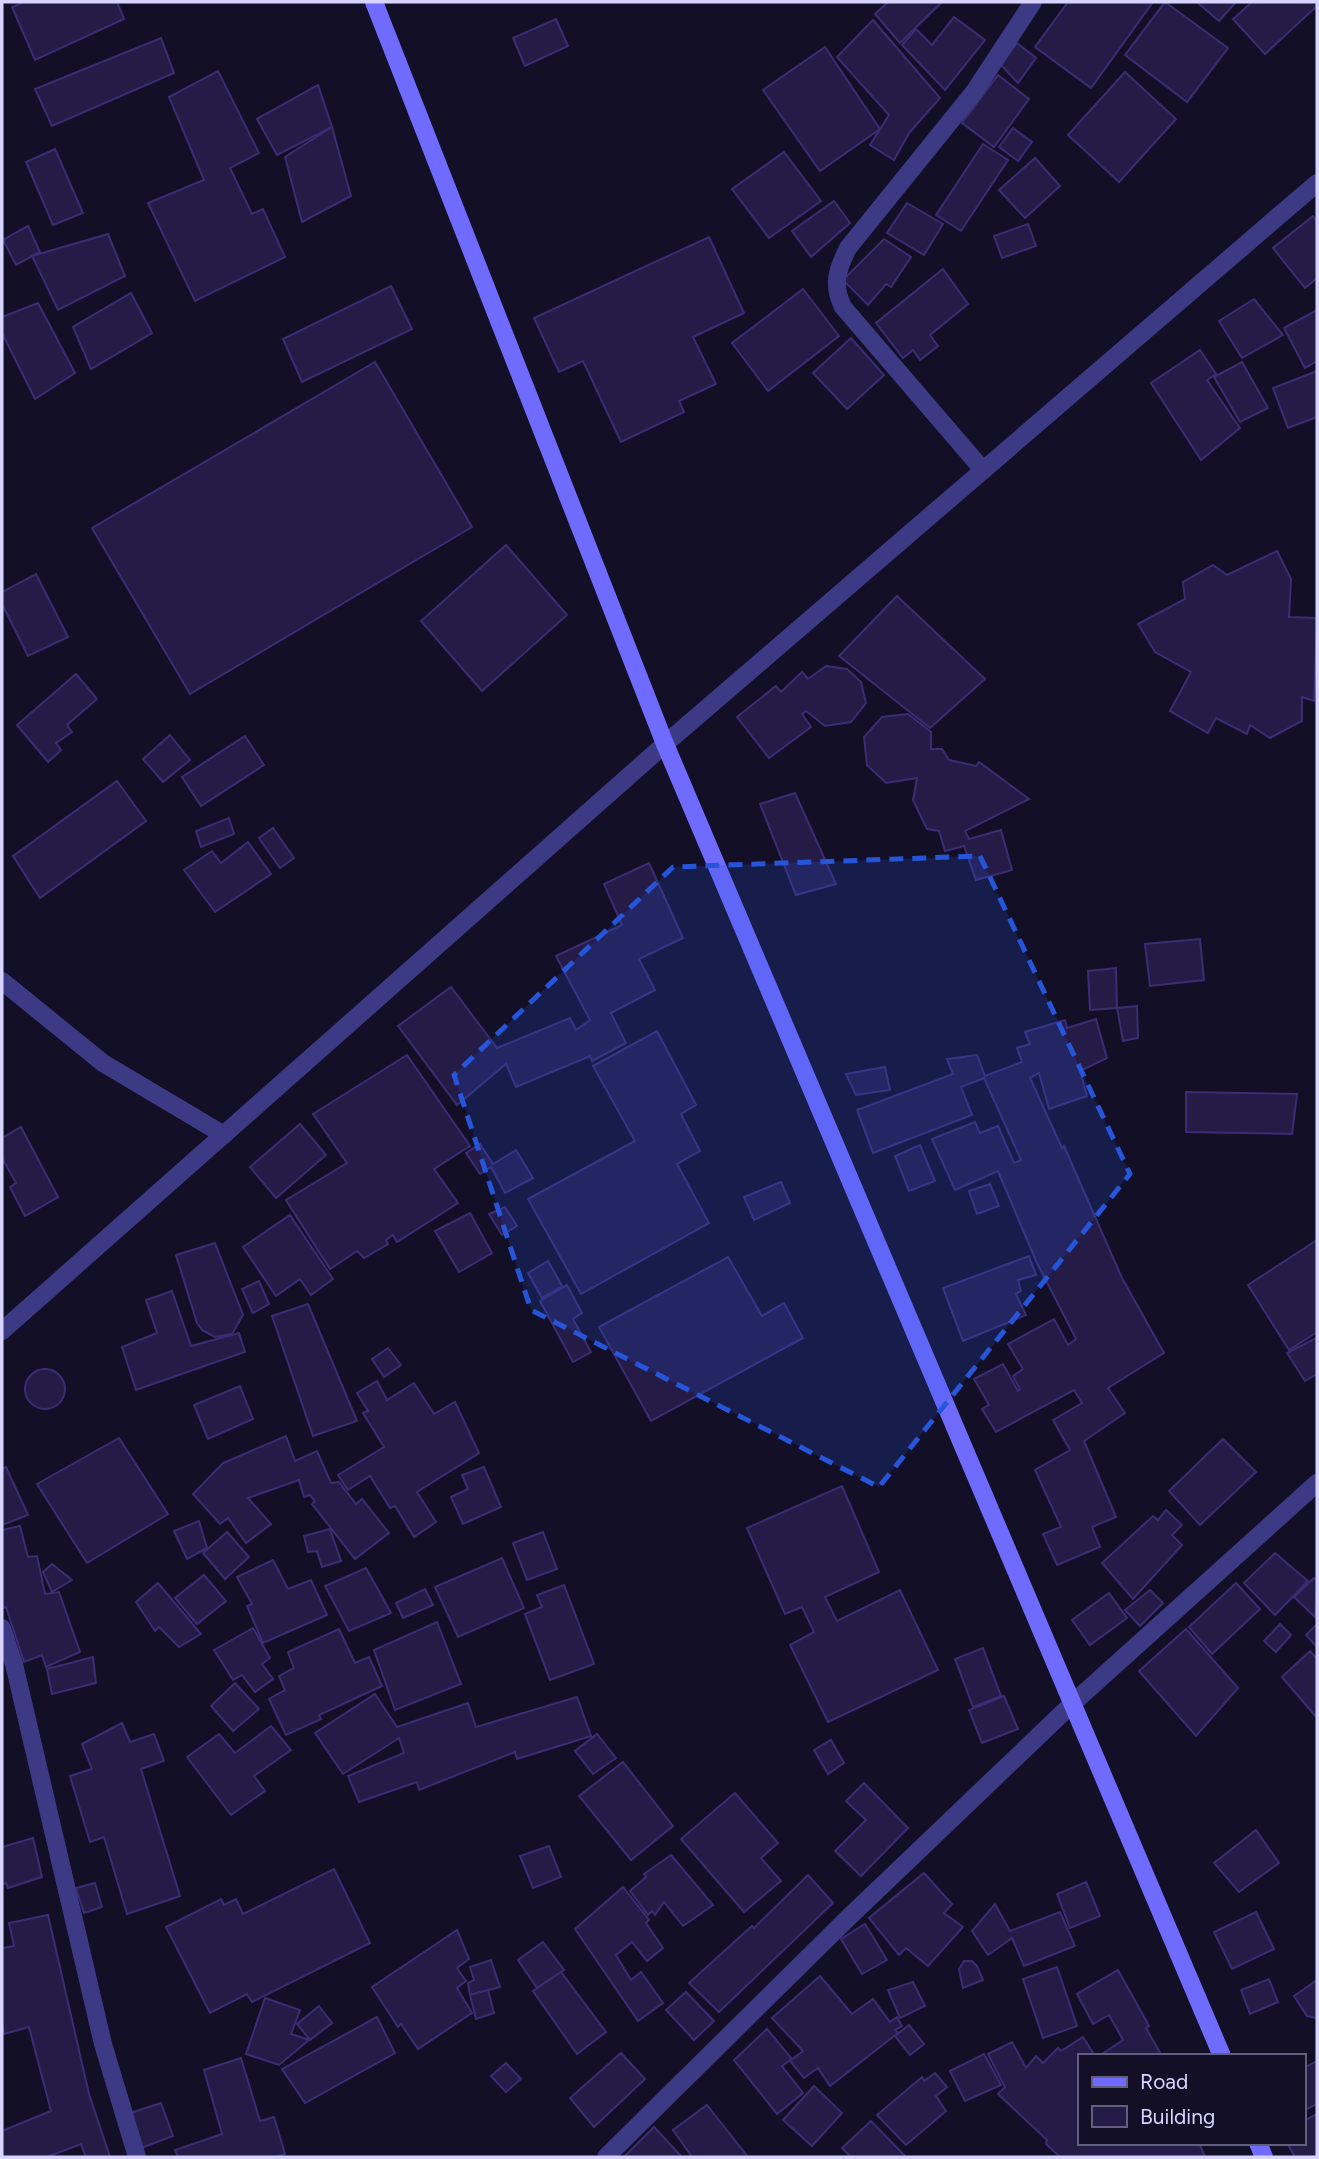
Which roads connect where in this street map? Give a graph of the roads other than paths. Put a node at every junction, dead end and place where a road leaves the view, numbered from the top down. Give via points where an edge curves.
1 (374, 2) edge
2 (1033, 2) edge
3 (1317, 183) edge
4 (983, 470) junction
5 (665, 744) junction
6 (2, 981) edge
7 (224, 1135) junction
8 (2, 1331) edge
9 (1317, 1483) edge
10 (2, 1628) edge
11 (1073, 1703) junction
12 (1221, 2054) edge
13 (137, 2157) edge
14 (606, 2157) edge

1 - 5 main road
2 - 4 street via 974,92 848,248 837,269 835,290 843,307
3 - 4 street
4 - 5 street
5 - 7 street
5 - 11 main road
6 - 7 street via 103,1063
7 - 8 street
9 - 11 street
10 - 13 street via 103,2044
11 - 12 main road
11 - 14 street

